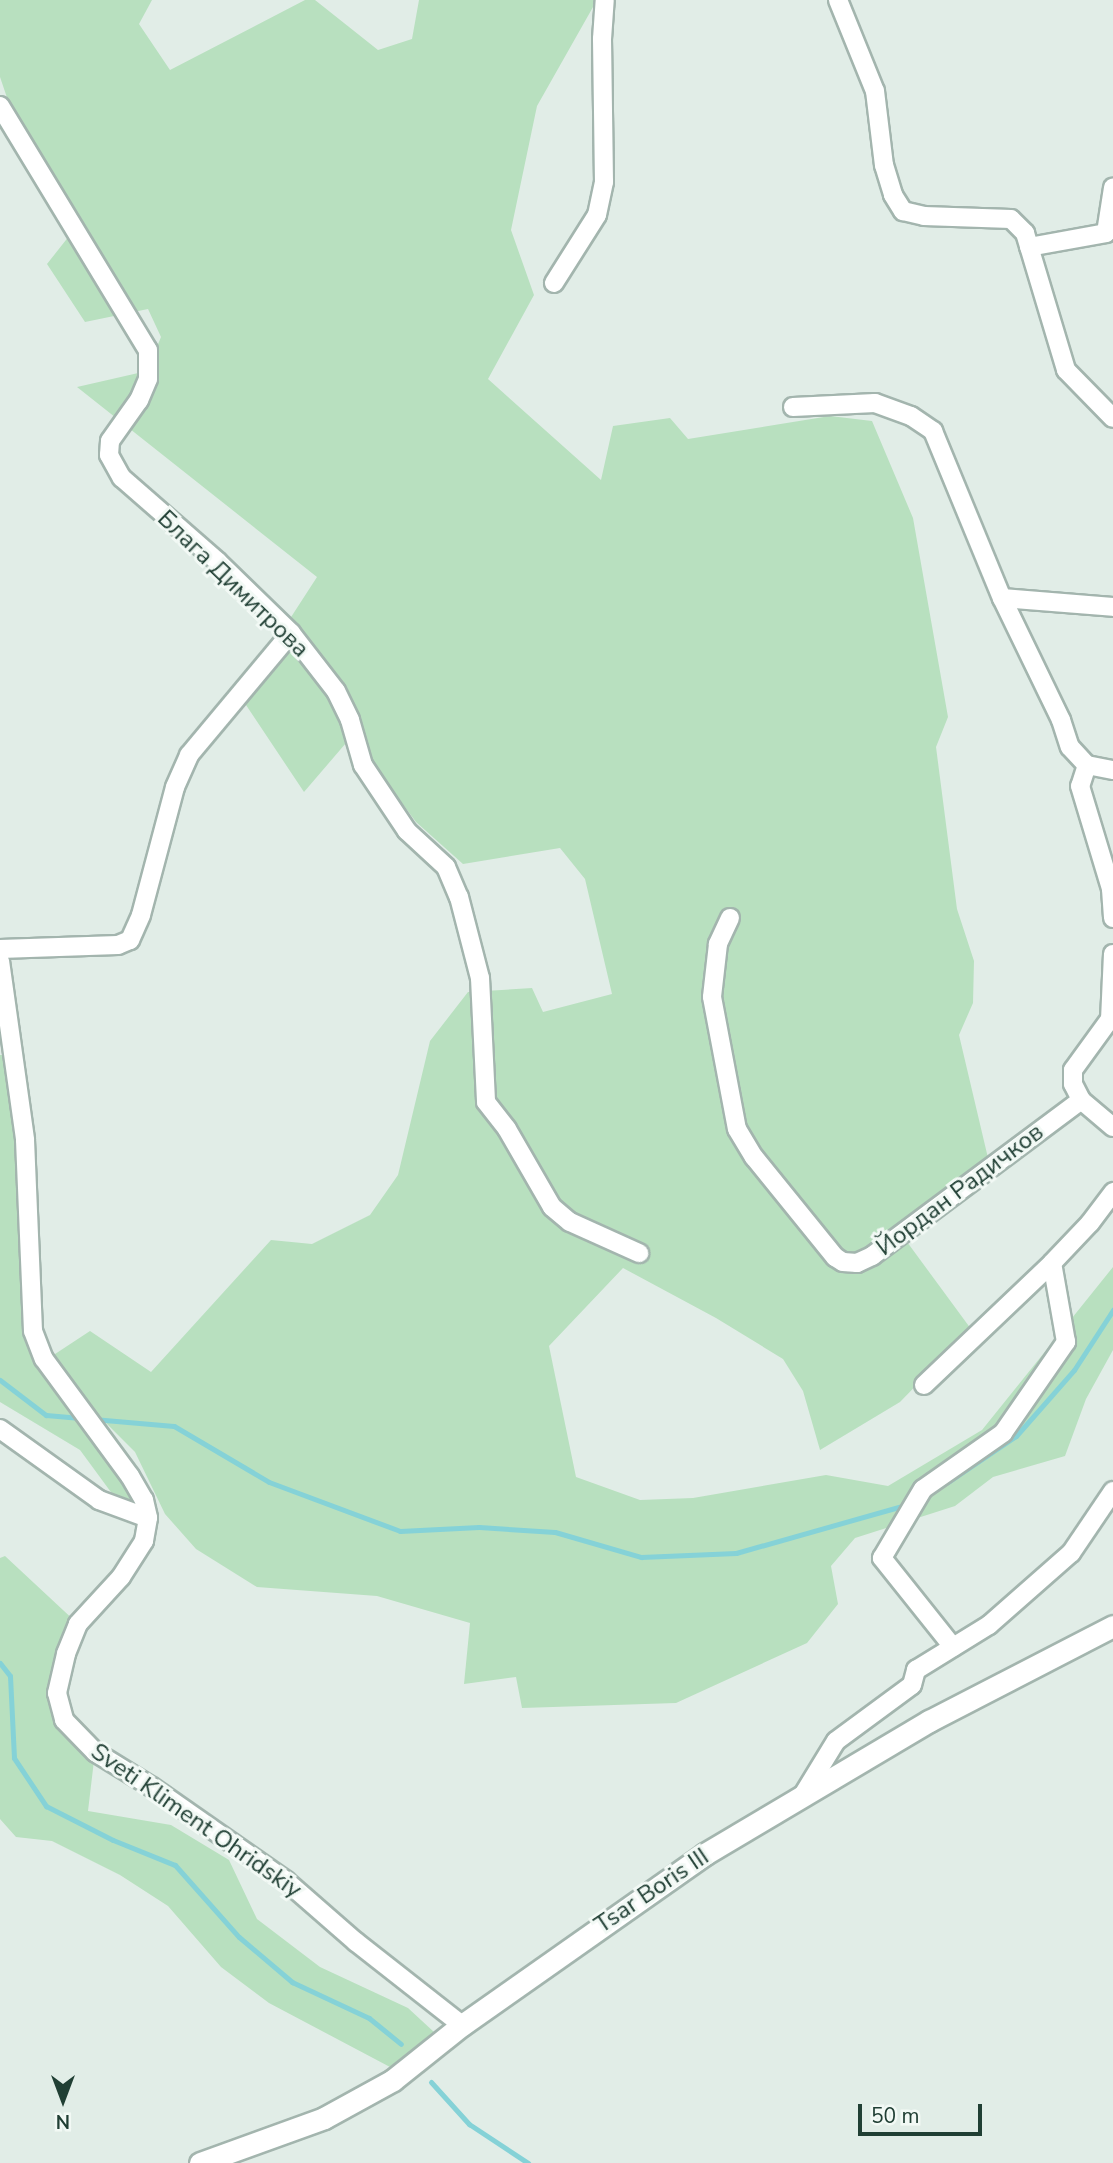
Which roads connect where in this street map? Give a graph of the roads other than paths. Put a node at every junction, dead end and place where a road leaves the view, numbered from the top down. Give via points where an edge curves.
1 (605, 0) edge
2 (838, 0) edge
3 (0, 106) edge
4 (1113, 188) edge
5 (1029, 247) junction
6 (554, 283) dead end
7 (793, 407) dead end
8 (1113, 418) edge
9 (1002, 598) junction
10 (1113, 607) edge
11 (291, 633) junction
12 (1087, 765) junction
13 (1111, 773) edge
14 (730, 918) dead end
15 (1113, 918) edge
16 (0, 949) edge
17 (1113, 954) edge
18 (0, 961) edge
19 (1081, 1100) junction
20 (1113, 1127) edge
21 (1113, 1192) edge
22 (639, 1253) dead end
23 (1052, 1264) junction
24 (924, 1385) dead end
25 (0, 1429) edge
26 (1113, 1491) edge
27 (148, 1518) junction
28 (1113, 1626) edge
29 (953, 1647) junction
30 (803, 1795) junction
31 (463, 2025) junction
32 (200, 2163) edge

1 - 6 street via 604,182 597,215
2 - 5 street via 875,91 884,165 903,211 1011,219 1025,233
3 - 11 street, Блага Димитрова via 148,350 148,379 110,441 109,455 122,478
4 - 5 street via 1106,233
5 - 8 street via 1066,370
7 - 9 street via 875,403 933,430
9 - 10 street
9 - 12 street via 1070,747
11 - 16 street via 189,755 175,787 130,940 118,945
11 - 22 street, Блага Димитрова via 336,691 363,765 407,831 446,867 459,897 480,978 486,1102 552,1207 570,1222
12 - 13 street
12 - 15 street via 1080,786 1111,889
14 - 19 street, Йордан Радичков via 718,944 712,997 737,1129 754,1157 843,1262 858,1263 872,1256
17 - 19 street via 1111,1018 1073,1070 1073,1084
18 - 27 street via 25,1140 33,1331 44,1359 130,1476
19 - 20 street
21 - 23 street
23 - 24 street
23 - 29 street via 1066,1342 1003,1433 923,1489 882,1558
25 - 27 street via 99,1500
26 - 29 street via 1071,1553 989,1625
27 - 31 street, Sveti Kliment Ohridskiy via 144,1541 121,1577 78,1624 57,1693 64,1720 96,1752 286,1881
28 - 30 street, Tsar Boris III via 929,1721
29 - 30 street via 916,1670 912,1685 835,1741
30 - 31 street, Tsar Boris III via 705,1854
31 - 32 street, Tsar Boris III via 393,2080 324,2118

